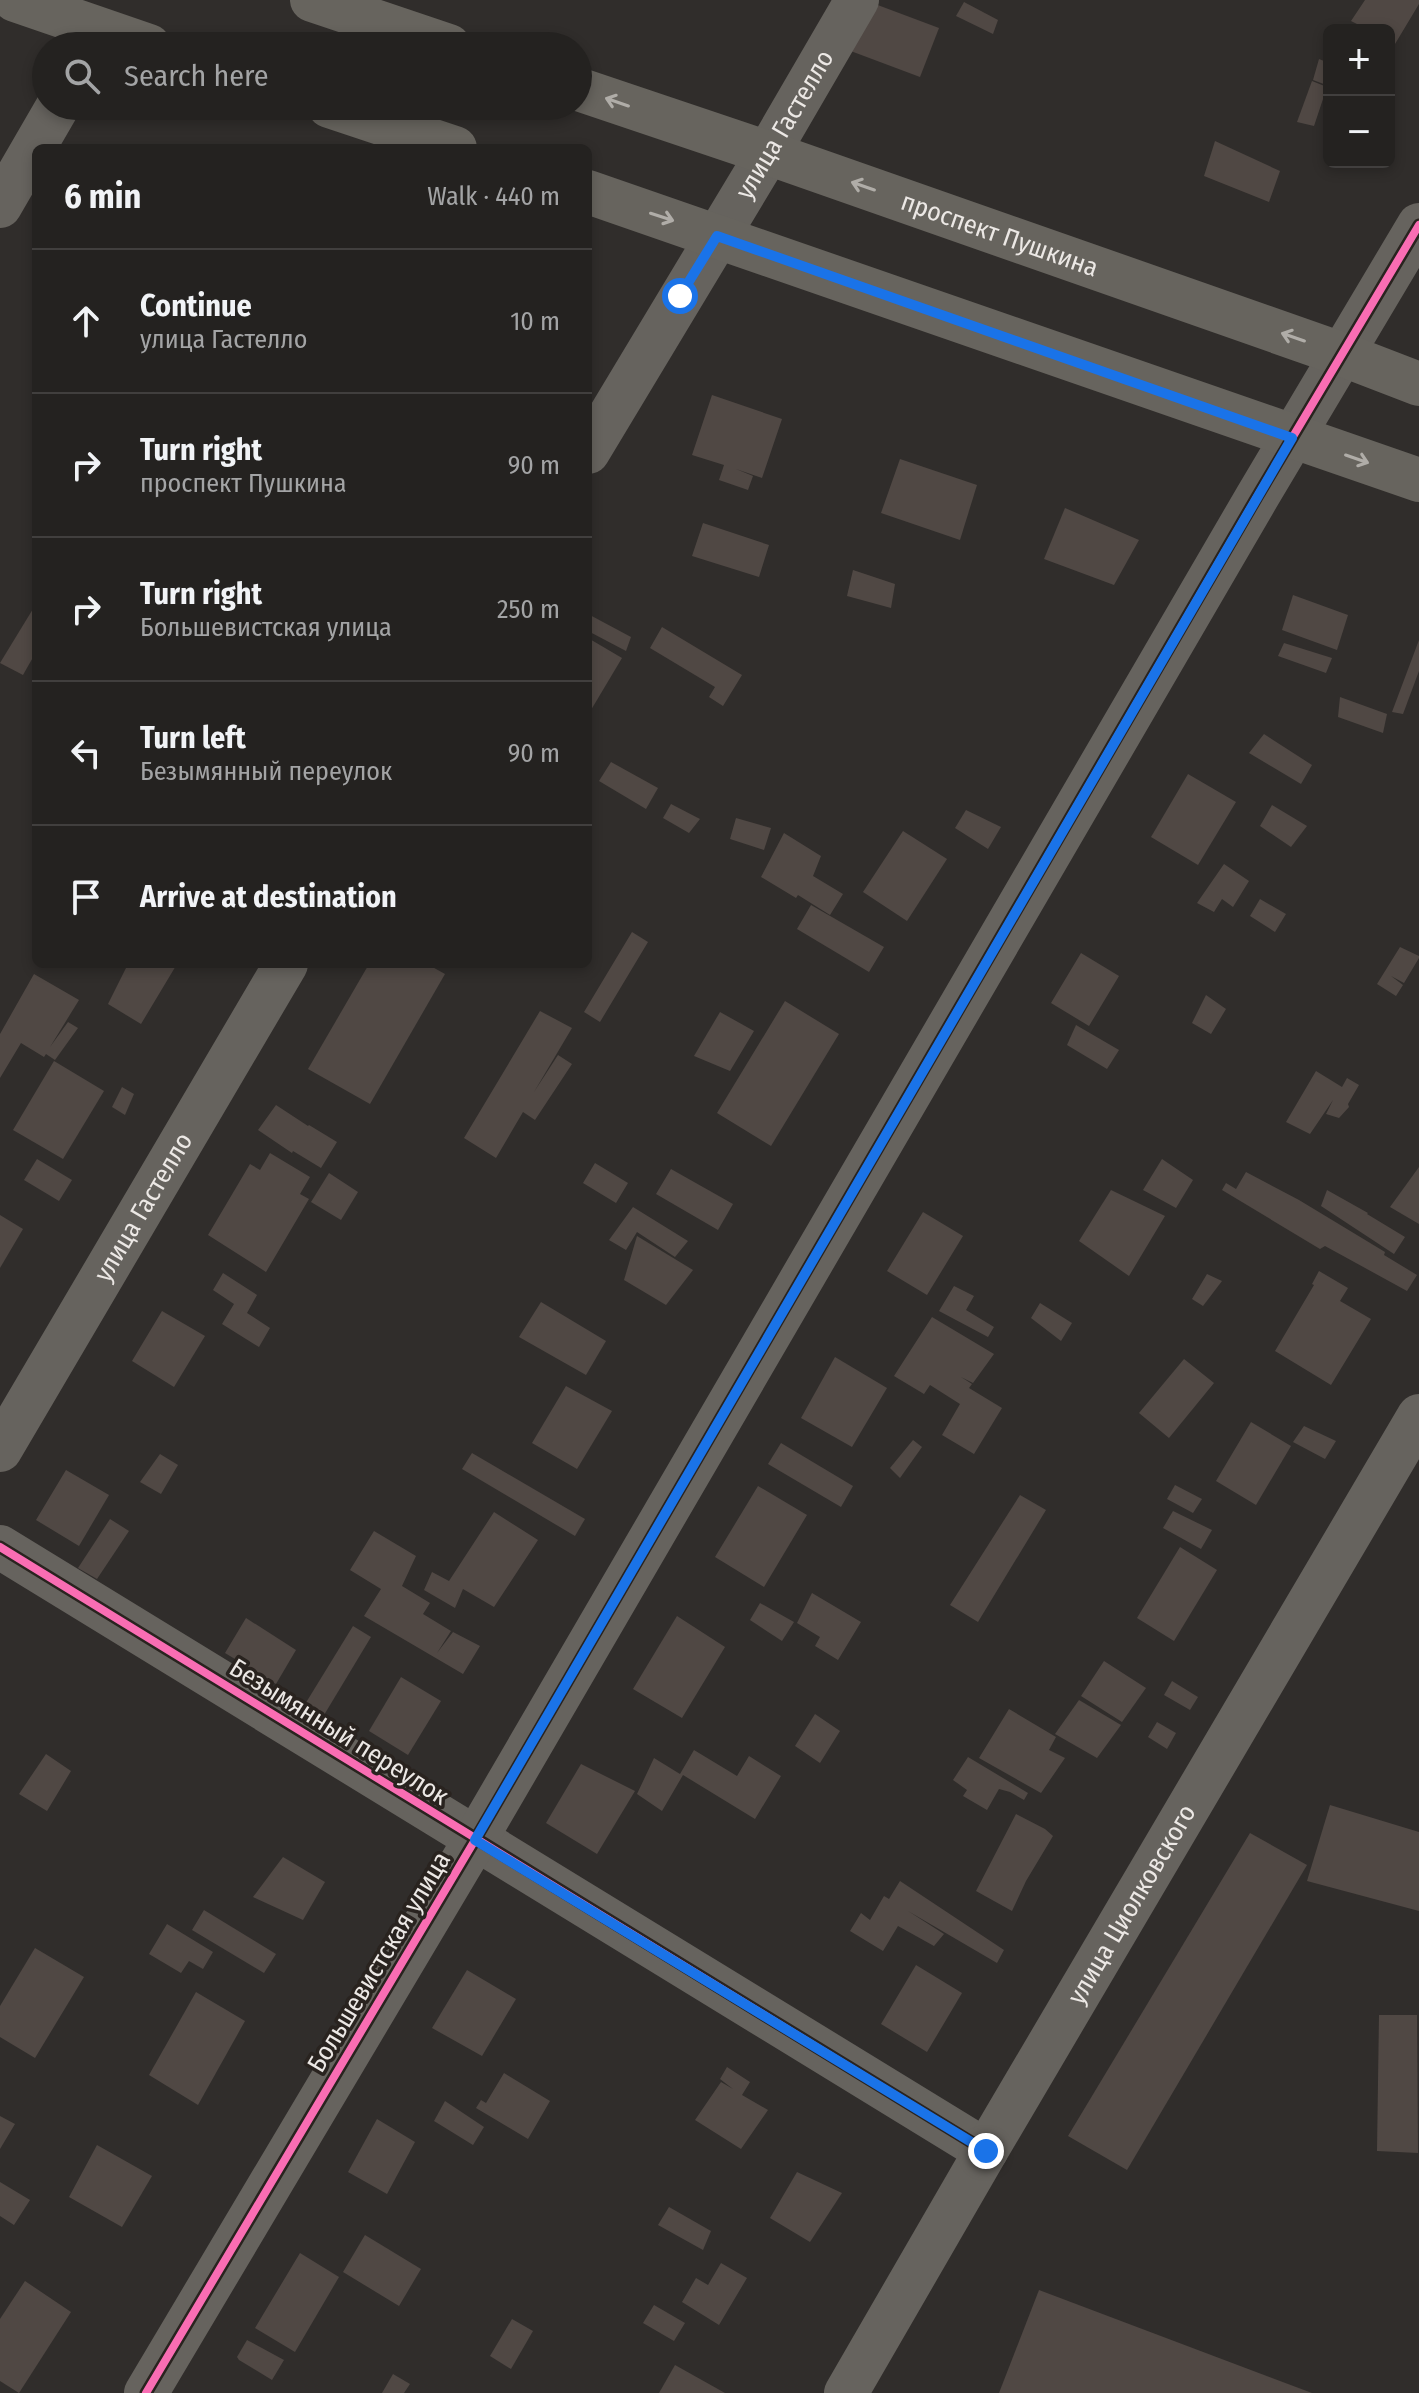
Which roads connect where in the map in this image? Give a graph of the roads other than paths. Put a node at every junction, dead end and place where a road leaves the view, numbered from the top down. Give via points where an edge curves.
1 (15, 0) edge
2 (312, 0) edge
3 (857, 0) edge
4 (85, 32) edge
5 (407, 32) edge
6 (592, 94) edge
7 (50, 120) edge
8 (371, 120) edge
9 (36, 144) edge
10 (443, 144) edge
11 (32, 151) edge
12 (768, 153) junction
13 (592, 193) edge
14 (0, 206) edge
15 (1419, 225) edge
16 (717, 236) junction
17 (1341, 354) junction
18 (1419, 384) edge
19 (1292, 438) junction
20 (592, 445) edge
21 (1419, 480) edge
22 (284, 968) edge
23 (1419, 1416) edge
24 (0, 1450) edge
25 (0, 1547) edge
26 (475, 1840) junction
27 (986, 2151) junction
28 (146, 2393) edge
29 (846, 2393) edge

1 - 4 main road
2 - 5 main road
3 - 12 street, улица Гастелло
12 -> 6 main road, проспект Пушкина
7 - 9 street
8 - 10 main road
11 - 14 street
12 - 16 street, улица Гастелло
17 -> 12 main road, проспект Пушкина
13 -> 16 main road
15 - 17 street, Большевистская улица
16 - 19 main road
16 - 20 street, улица Гастелло
17 - 18 main road, проспект Пушкина
17 - 19 street, Большевистская улица
19 -> 21 main road
19 - 26 street, Большевистская улица
22 - 24 street, улица Гастелло
23 - 27 street, улица Циолковского
25 - 26 street, Безымянный переулок
26 - 27 street, Безымянный переулок
26 - 28 street, Большевистская улица
27 - 29 street, улица Циолковского

